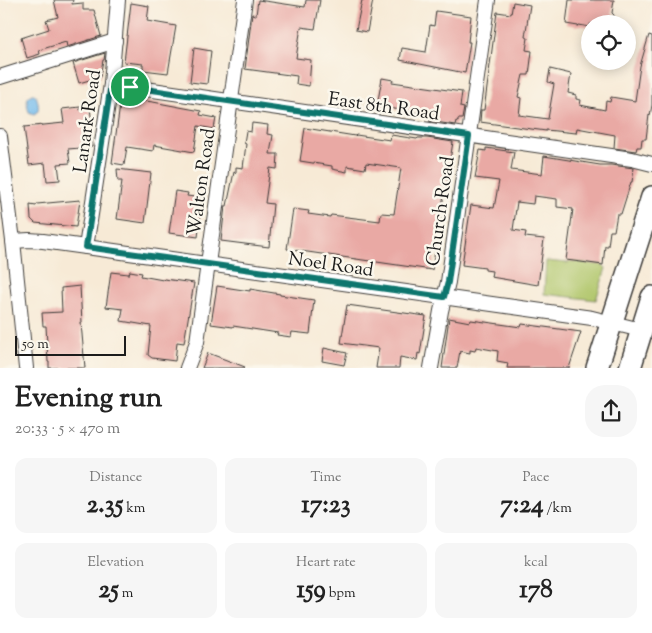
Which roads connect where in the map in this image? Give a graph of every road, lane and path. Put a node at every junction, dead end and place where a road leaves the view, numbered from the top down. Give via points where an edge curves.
1 (118, 0) edge
2 (245, 0) edge
3 (488, 0) edge
4 (116, 41) junction
5 (0, 78) edge
6 (111, 84) junction
7 (230, 101) junction
8 (0, 136) edge
9 (469, 136) junction
10 (652, 164) edge
11 (652, 197) edge
12 (14, 242) junction
13 (86, 247) junction
14 (208, 264) junction
15 (652, 296) edge
16 (444, 297) junction
17 (611, 322) junction
18 (641, 330) junction
19 (26, 368) edge
20 (187, 368) edge
21 (431, 368) edge
22 (597, 368) edge
23 (630, 368) edge

1 - 4 street, Lanark Road
2 - 7 street, Walton Road
3 - 9 street, Church Road
4 - 5 street
4 - 6 street, Lanark Road
6 - 7 street, East 8th Road
6 - 13 street, Lanark Road
7 - 9 street, East 8th Road
7 - 14 street, Walton Road
8 - 12 street
9 - 10 street, East 8th Road
9 - 16 street, Church Road
11 - 17 main road
12 - 13 street, Noel Road via 36,240
12 - 19 street
13 - 14 street, Noel Road
14 - 16 street, Noel Road
14 - 20 street, Walton Road via 197,342
15 - 18 main road
16 - 17 street, Noel Road
16 - 21 street, Church Road
17 - 18 street, Noel Road
17 - 22 main road
18 - 23 main road

